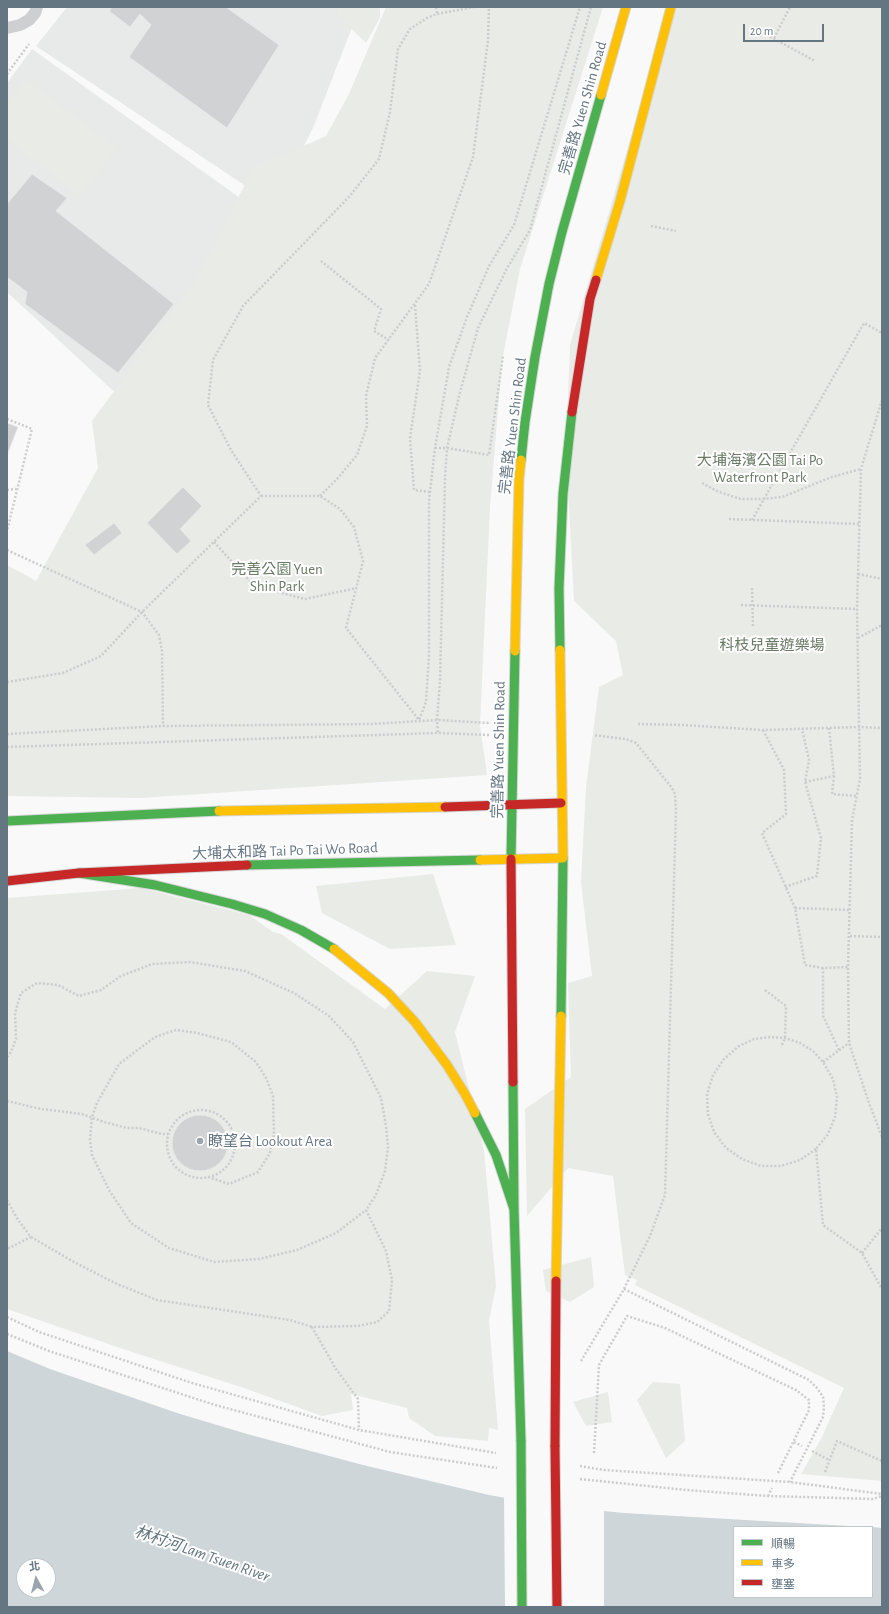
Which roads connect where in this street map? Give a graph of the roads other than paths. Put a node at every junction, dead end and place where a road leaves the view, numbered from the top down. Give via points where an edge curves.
1 (37, 7) edge
2 (626, 7) edge
3 (671, 7) edge
4 (7, 28) edge
5 (561, 803) junction
6 (512, 804) junction
7 (7, 821) edge
8 (563, 858) junction
9 (511, 859) junction
10 (79, 873) junction
11 (7, 881) edge
12 (514, 1209) junction
13 (522, 1607) edge
14 (557, 1607) edge

1 - 4 lane via 35,13 20,26
2 - 6 main road, 完善路 Yuen Shin Road via 551,277 525,422 519,479
3 - 5 main road via 620,201 590,299 573,401 563,494 559,588
5 - 6 main road
5 - 8 main road
6 - 7 main road via 226,811
6 - 9 main road, 完善路 Yuen Shin Road
8 - 9 main road, 大埔太和路 Tai Po Tai Wo Road
8 - 14 main road, bridge via 556,1294
9 - 10 main road, 大埔太和路 Tai Po Tai Wo Road via 242,865
9 - 12 main road, 完善路 Yuen Shin Road
10 - 11 main road, 大埔太和路 Tai Po Tai Wo Road
10 - 12 main road via 155,886 232,904 265,914 333,948 394,999 447,1064 496,1155
12 - 13 main road, 完善路 Yuen Shin Road, bridge via 521,1441

